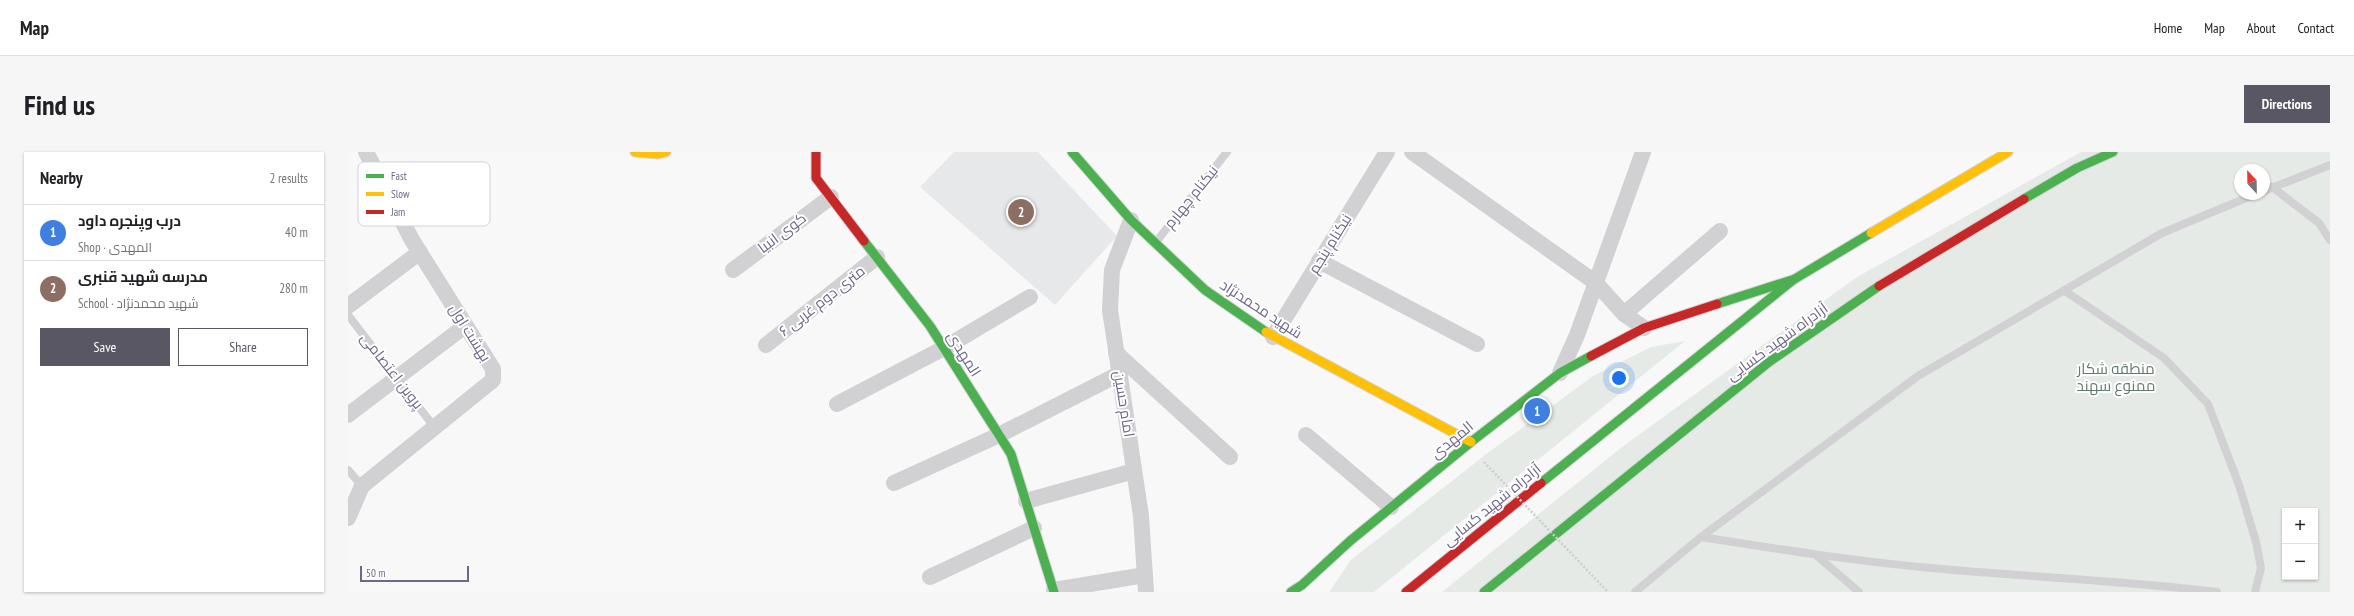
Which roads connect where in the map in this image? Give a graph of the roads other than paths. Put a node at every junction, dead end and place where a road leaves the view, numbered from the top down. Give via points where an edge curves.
1 (366, 152) edge
2 (636, 152) edge
3 (666, 152) edge
4 (816, 152) edge
5 (1227, 152) edge
6 (1387, 152) edge
7 (1412, 152) edge
8 (1643, 152) edge
9 (2008, 152) edge
10 (2113, 152) edge
11 (1074, 153) edge
12 (371, 162) edge
13 (2330, 165) edge
14 (2272, 187) joint
15 (831, 197) junction
16 (2242, 200) edge
17 (1131, 220) junction
18 (406, 226) edge
19 (1720, 230) dead end
20 (2330, 240) edge
21 (1155, 243) junction
22 (420, 252) junction
23 (877, 257) junction
24 (1319, 261) junction
25 (734, 270) dead end
26 (1793, 280) junction
27 (1596, 283) junction
28 (2065, 290) junction
29 (1030, 297) dead end
30 (348, 306) edge
31 (1624, 314) junction
32 (348, 315) edge
33 (465, 326) junction
34 (1644, 328) junction
35 (1273, 336) junction
36 (1477, 344) dead end
37 (766, 345) dead end
38 (944, 348) junction
39 (1116, 353) junction
40 (1560, 373) junction
41 (1120, 374) junction
42 (397, 378) junction
43 (837, 404) dead end
44 (348, 415) edge
45 (435, 428) junction
46 (999, 435) junction
47 (1306, 435) dead end
48 (1471, 442) junction
49 (1230, 457) dead end
50 (348, 470) edge
51 (1134, 471) junction
52 (894, 483) dead end
53 (362, 486) junction
54 (1026, 501) junction
55 (1391, 507) junction
56 (349, 516) edge
57 (1034, 528) junction
58 (1701, 536) junction
59 (1815, 555) junction
60 (1145, 574) junction
61 (930, 577) dead end
62 (1300, 588) edge
63 (1054, 591) edge
64 (1146, 592) edge
65 (1291, 592) edge
66 (1406, 592) edge
67 (1484, 592) edge
68 (1635, 592) edge
69 (1859, 592) edge
70 (2217, 592) edge
71 (2255, 592) edge

1 - 12 street, بهشت اول
2 - 3 main road
4 - 15 main road, المهدی via 816,178
5 - 21 lane, نیکنام چهارم
6 - 24 street, نیکنام پنجم
7 - 27 street
8 - 27 street
9 - 26 main road, آزادراه شهید کسایی
10 - 67 main road, آزادراه شهید کسایی via 2077,168 1980,224 1884,283 1769,362
11 - 17 main road, شهید محمدنژاد
13 - 14 lane
14 - 20 lane via 2319,223
15 - 23 main road, المهدی
15 - 25 street, کوی انبیا
16 - 28 lane via 2162,233
17 - 21 main road, شهید محمدنژاد
17 - 39 street, امام حسین via 1112,270 1110,310
18 - 22 street, بهشت اول
19 - 31 street
21 - 35 main road, شهید محمدنژاد via 1205,290
22 - 30 street
22 - 33 street, بهشت اول
23 - 37 street, ۶ متری دوم غربی
23 - 38 main road, المهدی
24 - 35 street, نیکنام پنجم
24 - 36 street
26 - 34 main road, المهدی
26 - 66 main road, آزادراه شهید کسایی
27 - 31 street
27 - 40 street
28 - 58 lane via 1918,376
28 - 71 lane via 2164,358 2208,404 2256,542 2261,568
29 - 38 street
31 - 34 street
32 - 42 lane, پروین اعتصامی
33 - 42 street
33 - 45 street, بهشت اول via 493,369 493,380
34 - 40 main road, المهدی
35 - 48 main road, شهید محمدنژاد
38 - 43 street
38 - 46 main road, المهدی
39 - 41 street, امام حسین
39 - 49 street
40 - 48 main road, المهدی
41 - 46 street
41 - 51 street, امام حسین
42 - 44 street
42 - 45 lane, پروین اعتصامی
45 - 53 street, بهشت اول
46 - 52 street
46 - 54 main road, المهدی via 1011,454
47 - 55 street
48 - 55 main road, المهدی
50 - 53 lane
51 - 54 street
51 - 60 street, امام حسین via 1141,516
53 - 56 street, بهشت اول
54 - 57 main road, المهدی
55 - 62 main road, المهدی
57 - 61 street
57 - 63 main road, المهدی
58 - 59 lane
58 - 68 lane
59 - 69 lane
59 - 70 lane via 1930,568 2154,584
60 - 63 street
60 - 64 street, امام حسین
62 - 65 main road, المهدی

